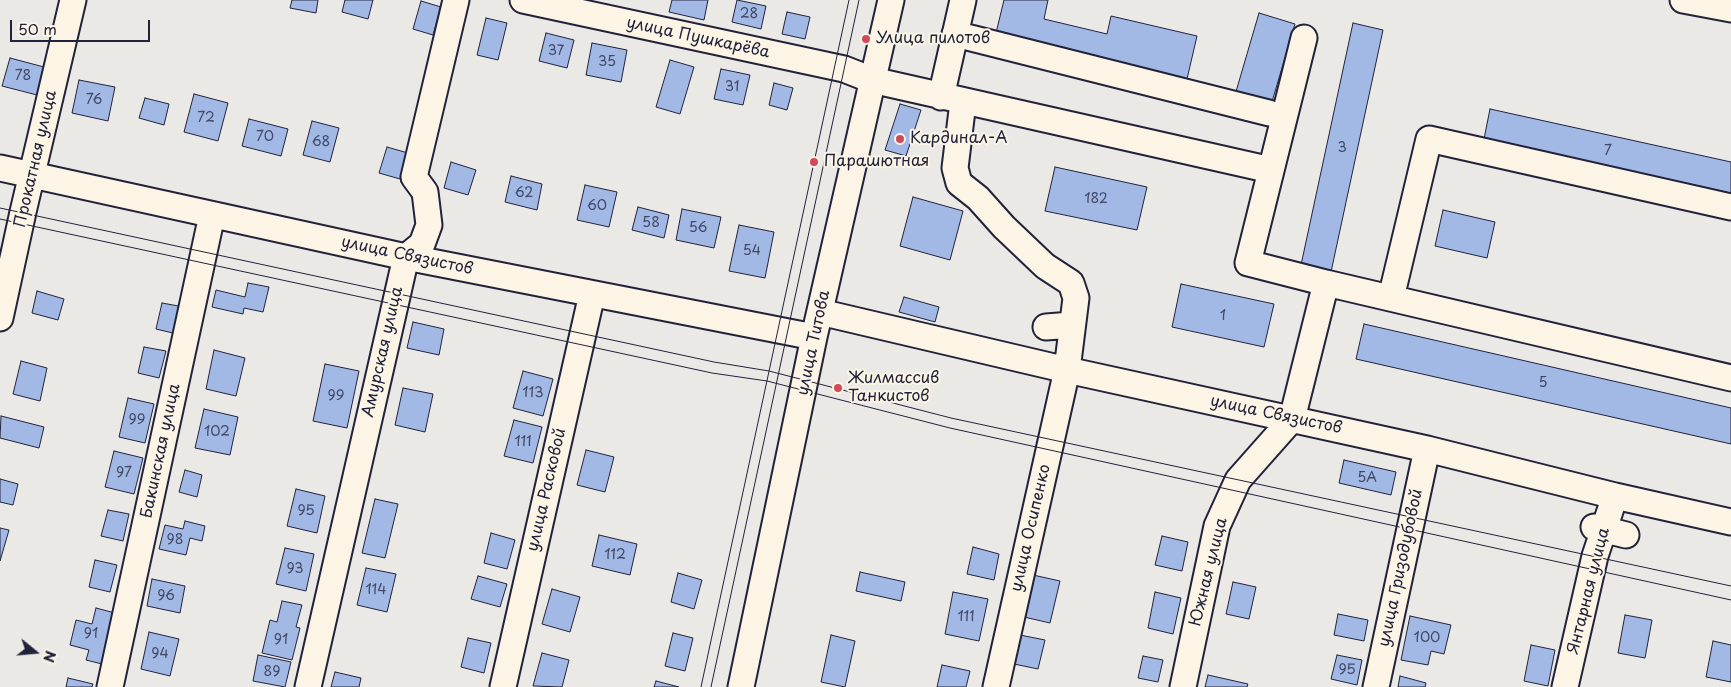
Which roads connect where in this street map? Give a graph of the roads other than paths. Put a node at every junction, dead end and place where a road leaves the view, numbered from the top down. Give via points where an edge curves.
1 (73, 0) edge
2 (456, 0) edge
3 (523, 0) edge
4 (891, 0) edge
5 (963, 0) edge
6 (1683, 0) edge
7 (1731, 9) edge
8 (955, 34) junction
9 (1304, 38) dead end
10 (872, 80) junction
11 (952, 99) junction
12 (1269, 113) dead end
13 (0, 168) edge
14 (1271, 170) junction
15 (32, 175) junction
16 (1731, 207) edge
17 (212, 215) junction
18 (406, 257) junction
19 (1326, 283) junction
20 (592, 294) junction
21 (1391, 298) junction
22 (820, 312) junction
23 (0, 318) edge
24 (1072, 325) junction
25 (1046, 326) dead end
26 (814, 337) junction
27 (1067, 370) junction
28 (1731, 378) edge
29 (1292, 419) junction
30 (1426, 449) junction
31 (1615, 496) junction
32 (1731, 522) edge
33 (110, 687) edge
34 (308, 687) edge
35 (503, 687) edge
36 (741, 687) edge
37 (996, 687) edge
38 (1183, 687) edge
39 (1376, 687) edge
40 (1565, 687) edge

1 - 15 street, Прокатная улица
2 - 18 street via 414,177 425,192 429,225 422,244
3 - 10 street, улица Пушкарёва via 844,69
4 - 10 street, улица Титова
5 - 8 street, улица Осипенко
6 - 7 street
8 - 11 street, улица Осипенко
8 - 12 street
9 - 14 street
10 - 11 street, улица Пушкарёва
10 - 22 street, улица Титова
11 - 14 street, улица Пушкарёва
11 - 24 street, улица Осипенко via 955,168 959,184 978,198 1045,266 1071,283 1076,298
13 - 15 street, улица Связистов
14 - 19 street via 1248,263
15 - 17 street, улица Связистов
15 - 23 street, Прокатная улица
16 - 21 street via 1428,139
17 - 18 street, улица Связистов
17 - 33 street, Бакинская улица
18 - 20 street, улица Связистов
18 - 34 street, Амурская улица
19 - 21 street
19 - 29 street
20 - 26 street, улица Связистов
20 - 35 street, улица Расковой
21 - 28 street
22 - 26 street, улица Титова
22 - 27 street, улица Связистов
24 - 25 street
24 - 27 street, улица Осипенко
26 - 36 street, улица Титова
27 - 29 street, улица Связистов
27 - 37 street, улица Осипенко
29 - 30 street, улица Связистов
29 - 38 street, Южная улица via 1238,480 1217,526
30 - 31 street, улица Связистов
30 - 39 street, улица Гризодубовой
31 - 32 street, улица Связистов
31 - 40 street, Янтарная улица via 1608,530 1595,556

